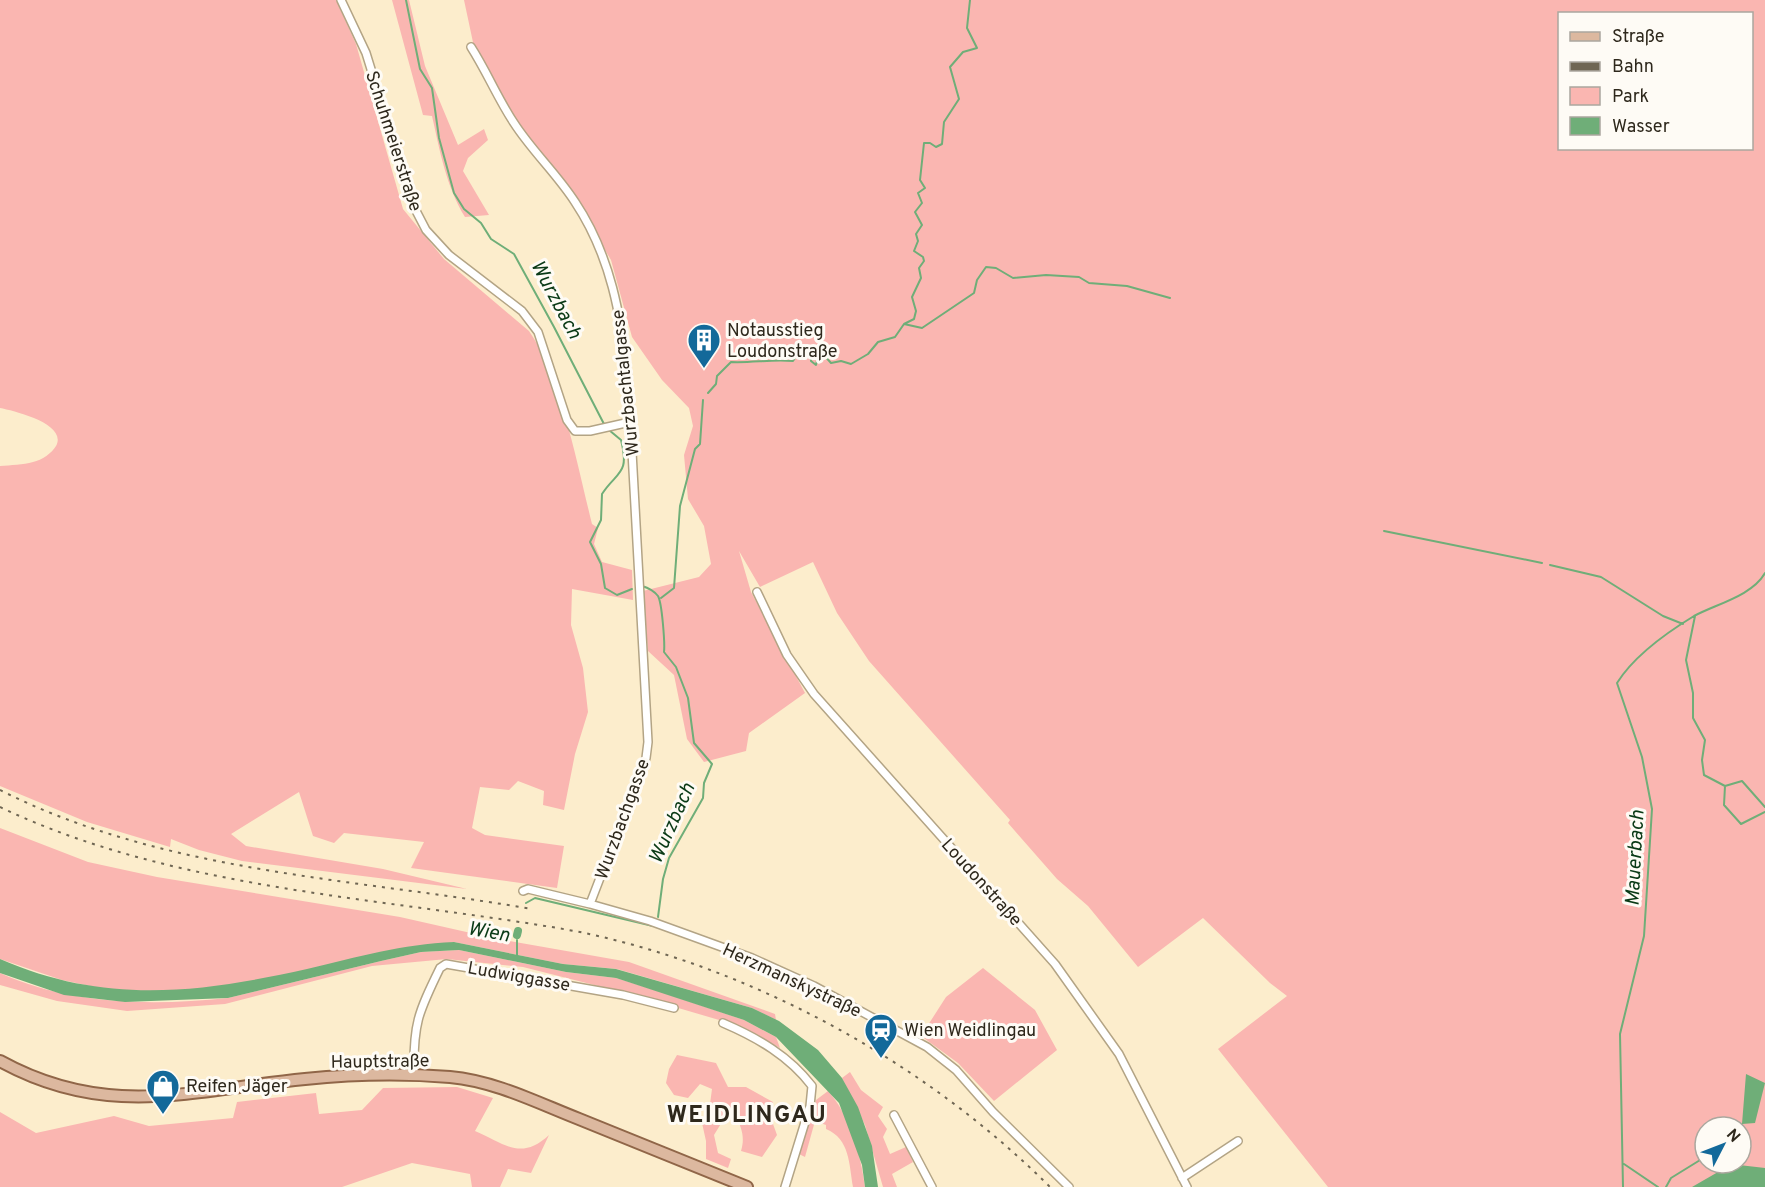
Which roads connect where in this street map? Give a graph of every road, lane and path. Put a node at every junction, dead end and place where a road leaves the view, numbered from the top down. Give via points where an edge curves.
1 (341, 0) edge
2 (471, 47) dead end
3 (630, 422) junction
4 (757, 592) dead end
5 (640, 599) joint
6 (523, 891) dead end
7 (590, 904) junction
8 (664, 926) joint
9 (674, 1008) dead end
10 (723, 1023) dead end
11 (0, 1062) edge
12 (414, 1075) junction
13 (894, 1115) dead end
14 (1238, 1141) dead end
15 (1182, 1178) junction
16 (747, 1187) edge
17 (785, 1187) edge
18 (932, 1187) edge
19 (1069, 1187) edge
20 (1187, 1187) edge

1 - 3 street, Schuhmeierstraße via 366,53 413,205 426,230 450,255 522,311 538,332 567,420 575,431
2 - 3 street, Wurzbachtalgasse via 515,125 576,203 599,244 622,326
3 - 5 street, Wurzbachtalgasse
4 - 15 street, Loudonstraße via 787,655 814,694 1055,964 1119,1054
5 - 7 street, Wurzbachgasse via 646,758
6 - 7 street
7 - 8 street, Wurzbachgasse
8 - 19 street, Herzmanskystraße via 814,986 917,1042 956,1070
9 - 12 street, Ludwiggasse via 623,995 446,964 440,968 418,1013
10 - 17 street via 782,1055 800,1071 813,1091
11 - 12 main road, Hauptstraße via 60,1086 106,1096 152,1098 308,1079
12 - 16 main road, Hauptstraße via 459,1079 519,1095
13 - 18 street
14 - 15 street
15 - 20 street, Loudonstraße

